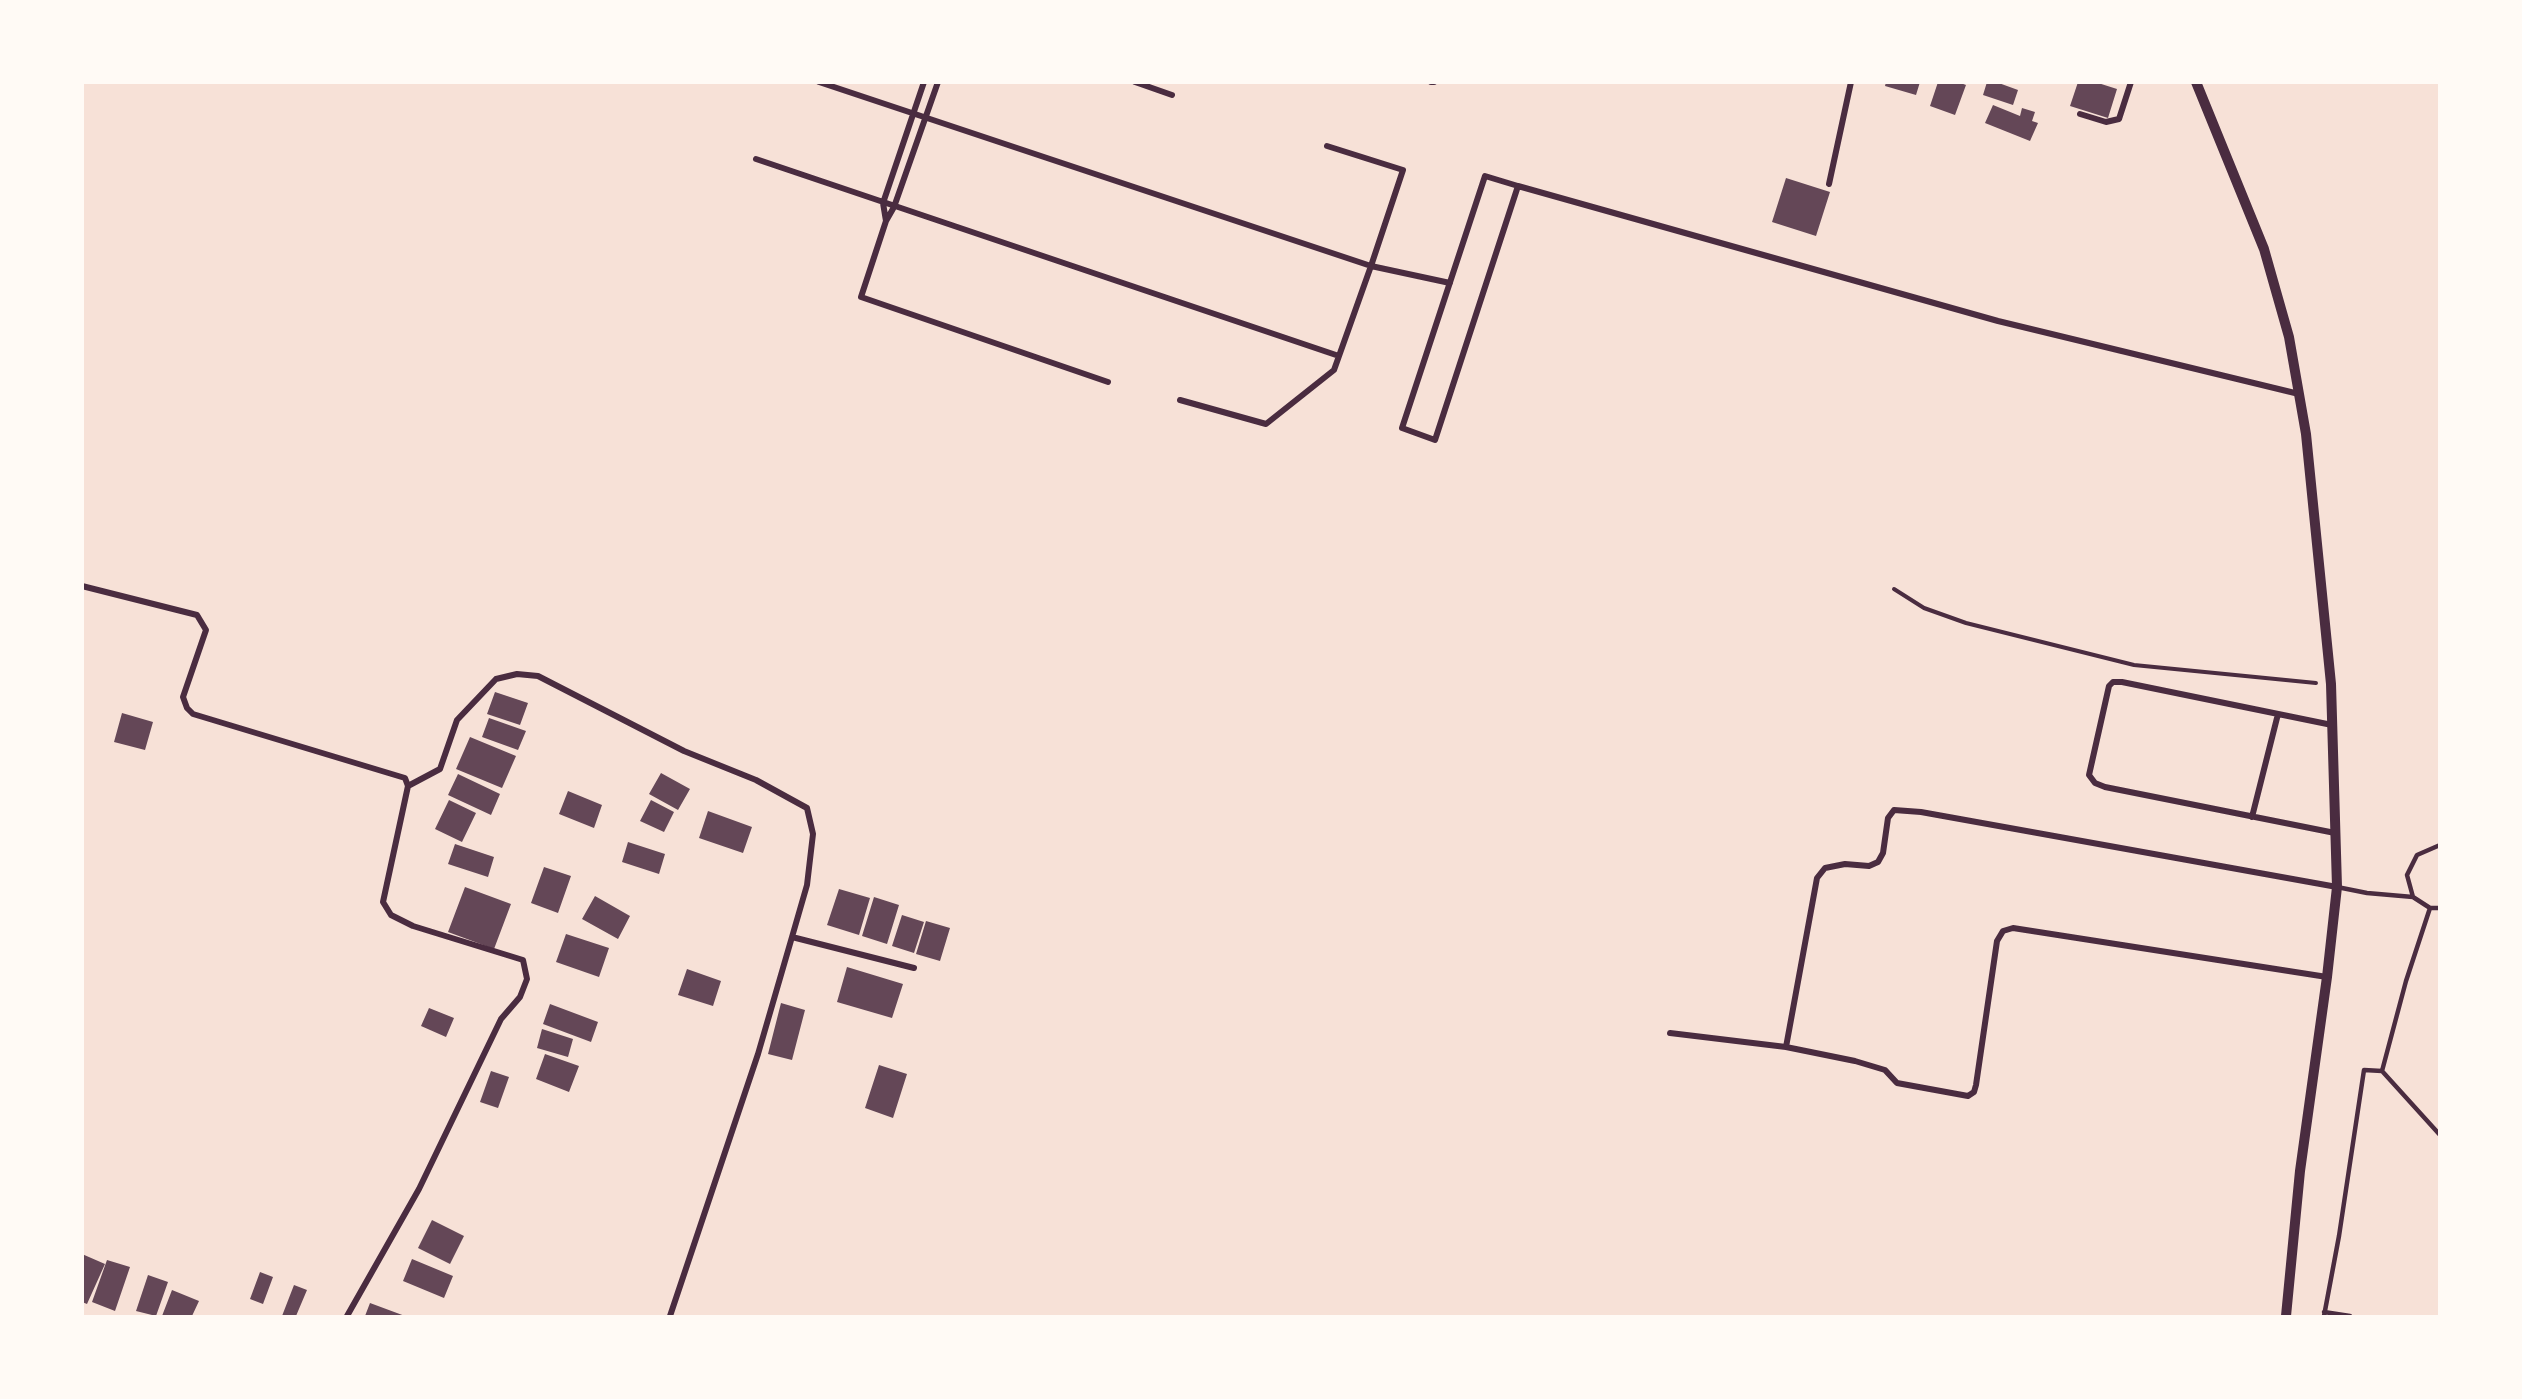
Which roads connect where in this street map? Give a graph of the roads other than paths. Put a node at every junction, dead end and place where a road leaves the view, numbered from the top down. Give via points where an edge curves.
1 (819, 82) edge
2 (924, 82) edge
3 (938, 82) edge
4 (1136, 82) edge
5 (1851, 82) edge
6 (2131, 82) edge
7 (2196, 82) edge
8 (1172, 95) dead end
9 (913, 114) junction
10 (2080, 114) dead end
11 (926, 118) junction
12 (1327, 146) dead end
13 (756, 159) dead end
14 (1829, 184) dead end
15 (1518, 186) junction
16 (883, 203) junction
17 (894, 207) junction
18 (886, 221) junction
19 (1371, 266) junction
20 (1450, 283) junction
21 (1340, 356) junction
22 (1108, 382) dead end
23 (2299, 394) junction
24 (1179, 400) dead end
25 (82, 586) edge
26 (2278, 714) junction
27 (2332, 725) junction
28 (408, 786) junction
29 (2252, 816) junction
30 (2336, 833) junction
31 (2439, 845) edge
32 (2337, 887) junction
33 (2413, 897) junction
34 (2430, 908) junction
35 (2439, 908) edge
36 (792, 937) junction
37 (914, 968) dead end
38 (2327, 977) junction
39 (1670, 1033) dead end
40 (1786, 1047) junction
41 (2382, 1071) junction
42 (2439, 1136) edge
43 (2324, 1314) edge
44 (347, 1317) edge
45 (670, 1317) edge
46 (2286, 1317) edge
47 (2350, 1317) edge

1 - 9 street
2 - 9 street
3 - 11 street
4 - 8 street
5 - 14 street
6 - 10 street via 2119,119 2106,122
7 - 23 street via 2264,249 2289,337
9 - 11 street
9 - 16 street
11 - 17 street
11 - 19 street
12 - 19 street via 1403,170
13 - 16 street
15 - 20 street via 1485,176
15 - 20 street via 1435,440 1402,428
15 - 23 street via 1998,321
16 - 17 street
16 - 18 street
17 - 18 street
17 - 21 street
18 - 22 street via 861,297
19 - 20 street
19 - 21 street
21 - 24 street via 1334,369 1266,424
23 - 27 street via 2331,684
25 - 28 street via 197,615 206,630 183,697 193,714 394,774 405,778
26 - 27 street
26 - 29 street
26 - 29 street via 2122,682 2109,686 2090,775 2095,783
27 - 30 street
28 - 36 street via 440,769 457,720 496,679 517,674 538,676 684,751 756,780 807,808 813,834 807,885
28 - 44 street via 382,902 391,915 413,926 523,960 527,979 520,997 501,1019 419,1188
29 - 30 street
30 - 32 street
31 - 33 lane via 2417,855 2407,875
32 - 33 lane via 2367,894
32 - 38 street
32 - 40 street via 1894,810 1888,818 1878,862 1825,868 1817,878
33 - 34 lane
34 - 35 lane
34 - 41 lane
36 - 37 street
36 - 45 street via 758,1054
38 - 40 street via 2013,928 2003,931 1997,941 1974,1092 1968,1095 1902,1084 1877,1067
38 - 46 street via 2300,1171
39 - 40 street
41 - 42 lane
41 - 43 lane via 2364,1070
43 - 47 lane

